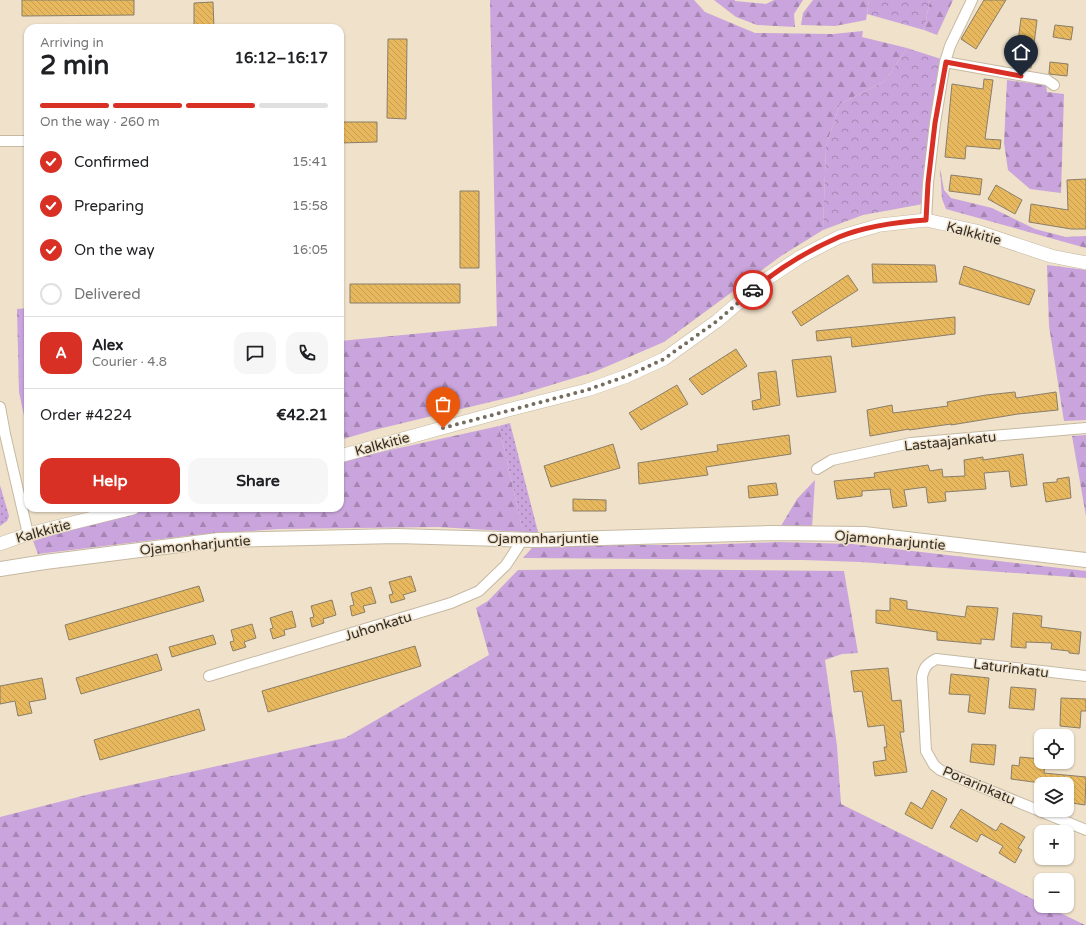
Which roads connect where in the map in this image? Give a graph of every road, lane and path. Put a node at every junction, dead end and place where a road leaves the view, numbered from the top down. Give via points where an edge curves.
1 (972, 0) edge
2 (946, 62) junction
3 (1054, 85) dead end
4 (0, 141) edge
5 (24, 141) edge
6 (926, 220) junction
7 (1086, 262) edge
8 (0, 407) edge
9 (1086, 428) edge
10 (2, 434) edge
11 (344, 455) edge
12 (817, 469) dead end
13 (116, 512) edge
14 (28, 534) junction
15 (523, 539) junction
16 (0, 544) edge
17 (1086, 560) edge
18 (0, 569) edge
19 (936, 659) joint
20 (209, 676) dead end
21 (1086, 676) edge
22 (1086, 830) edge

1 - 2 street via 950,46
2 - 3 street via 1047,80
2 - 6 street via 935,123
4 - 5 street
6 - 7 street, Kalkkitie via 976,231 1051,256
6 - 11 street, Kalkkitie via 880,225 839,237 800,257 764,281 717,321 664,359 627,376 587,390
8 - 10 street
9 - 12 street, Lastaajankatu via 911,443 832,460
10 - 14 street
13 - 14 street, Kalkkitie
14 - 16 street, Kalkkitie
15 - 17 main road, Ojamonharjuntie via 864,534
15 - 18 main road, Ojamonharjuntie via 397,536 220,540
15 - 20 street, Juhonkatu via 506,565 479,592 451,604
19 - 21 street, Laturinkatu
19 - 22 street, Porarinkatu via 927,663 922,677 926,752 934,765 940,770

